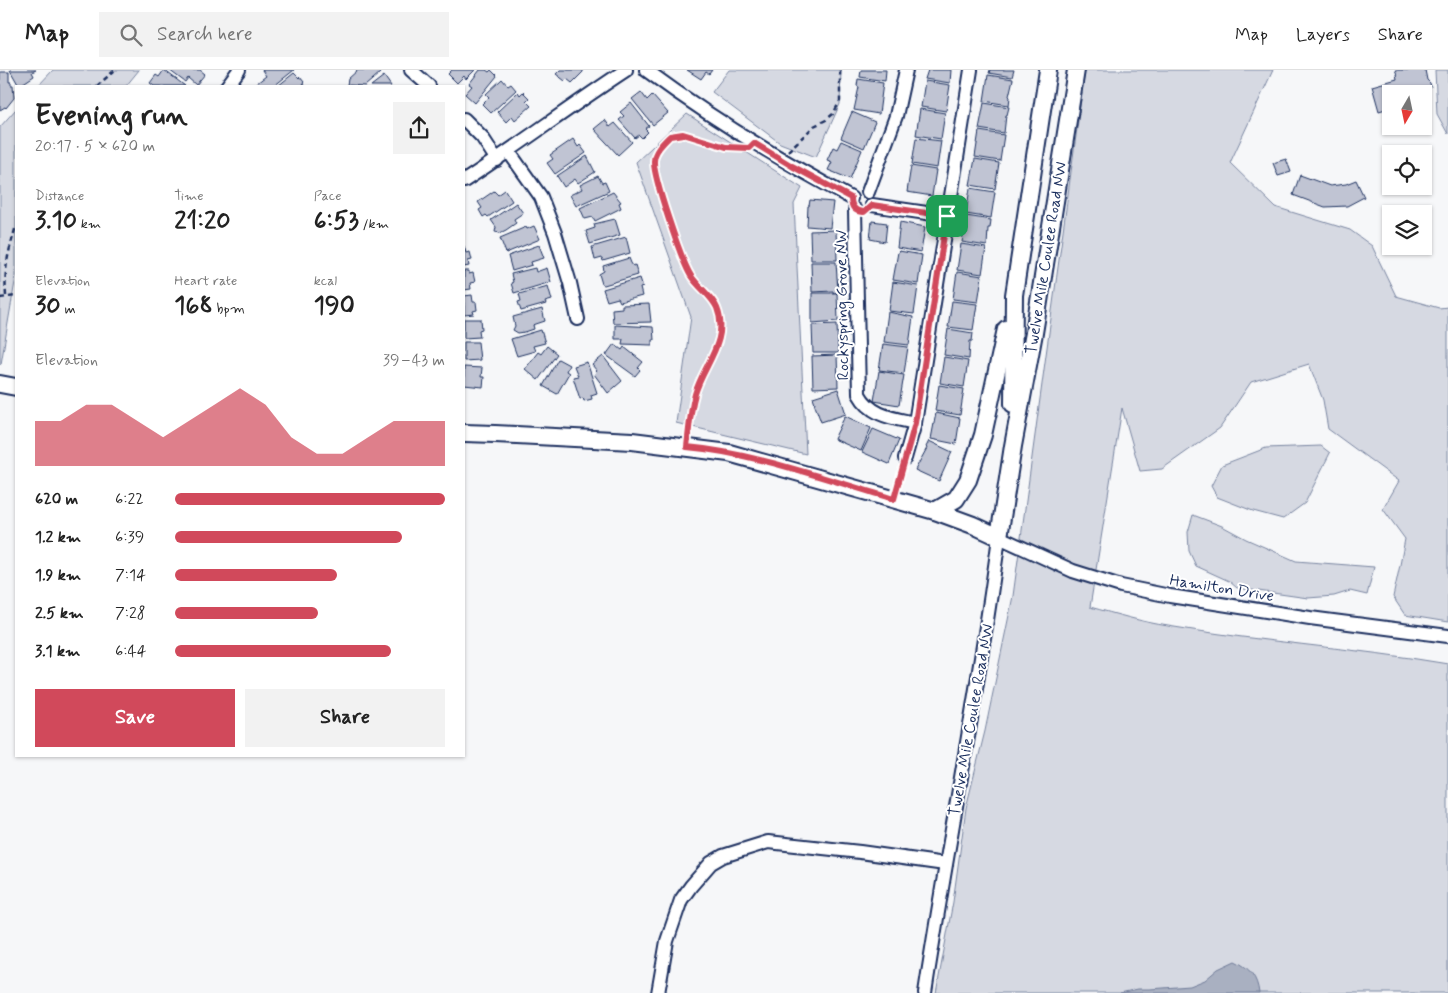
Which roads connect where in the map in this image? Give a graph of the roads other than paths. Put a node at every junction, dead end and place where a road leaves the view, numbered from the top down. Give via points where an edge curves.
1 (239, 70) edge
2 (411, 70) edge
3 (626, 70) edge
4 (646, 70) edge
5 (906, 70) edge
6 (971, 70) edge
7 (1048, 70) edge
8 (1076, 70) edge
9 (228, 85) edge
10 (428, 85) edge
11 (465, 120) edge
12 (509, 152) junction
13 (496, 160) junction
14 (465, 180) edge
15 (868, 192) junction
16 (853, 204) junction
17 (872, 205) junction
18 (947, 216) junction
19 (1014, 295) junction
20 (578, 319) dead end
21 (0, 384) edge
22 (15, 387) edge
23 (465, 423) edge
24 (915, 423) junction
25 (465, 434) edge
26 (495, 434) junction
27 (1013, 446) junction
28 (905, 458) road end
29 (934, 511) junction
30 (1000, 537) junction
31 (1448, 636) edge
32 (945, 864) junction
33 (658, 993) edge
34 (924, 993) edge

1 - 9 street
2 - 10 street
3 - 12 street
4 - 16 street via 754,143
5 - 15 street via 896,116
6 - 18 street
7 - 19 main road, Twelve Mile Coulee Road NW
8 - 27 main road, Twelve Mile Coulee Road NW
11 - 13 street via 482,137
12 - 13 street
12 - 20 street via 541,197 555,233
13 - 14 street
15 - 16 street via 858,191
15 - 17 street
16 - 17 street via 864,212
16 - 24 street, Rockyspring Grove NW via 859,394 863,402 880,415
17 - 18 street
18 - 24 street
19 - 27 main road, Twelve Mile Coulee Road NW
19 - 29 main road via 989,411 968,480 956,499
21 - 22 main road
23 - 26 main road
24 - 28 street
25 - 26 main road
26 - 29 main road via 632,441 729,453
27 - 30 main road, Twelve Mile Coulee Road NW
29 - 30 main road
30 - 31 street, Hamilton Drive via 1073,571 1121,586
30 - 32 street, Twelve Mile Coulee Road NW
32 - 33 street via 768,842 723,856 711,863 681,900 667,942
32 - 34 street, Twelve Mile Coulee Road NW

